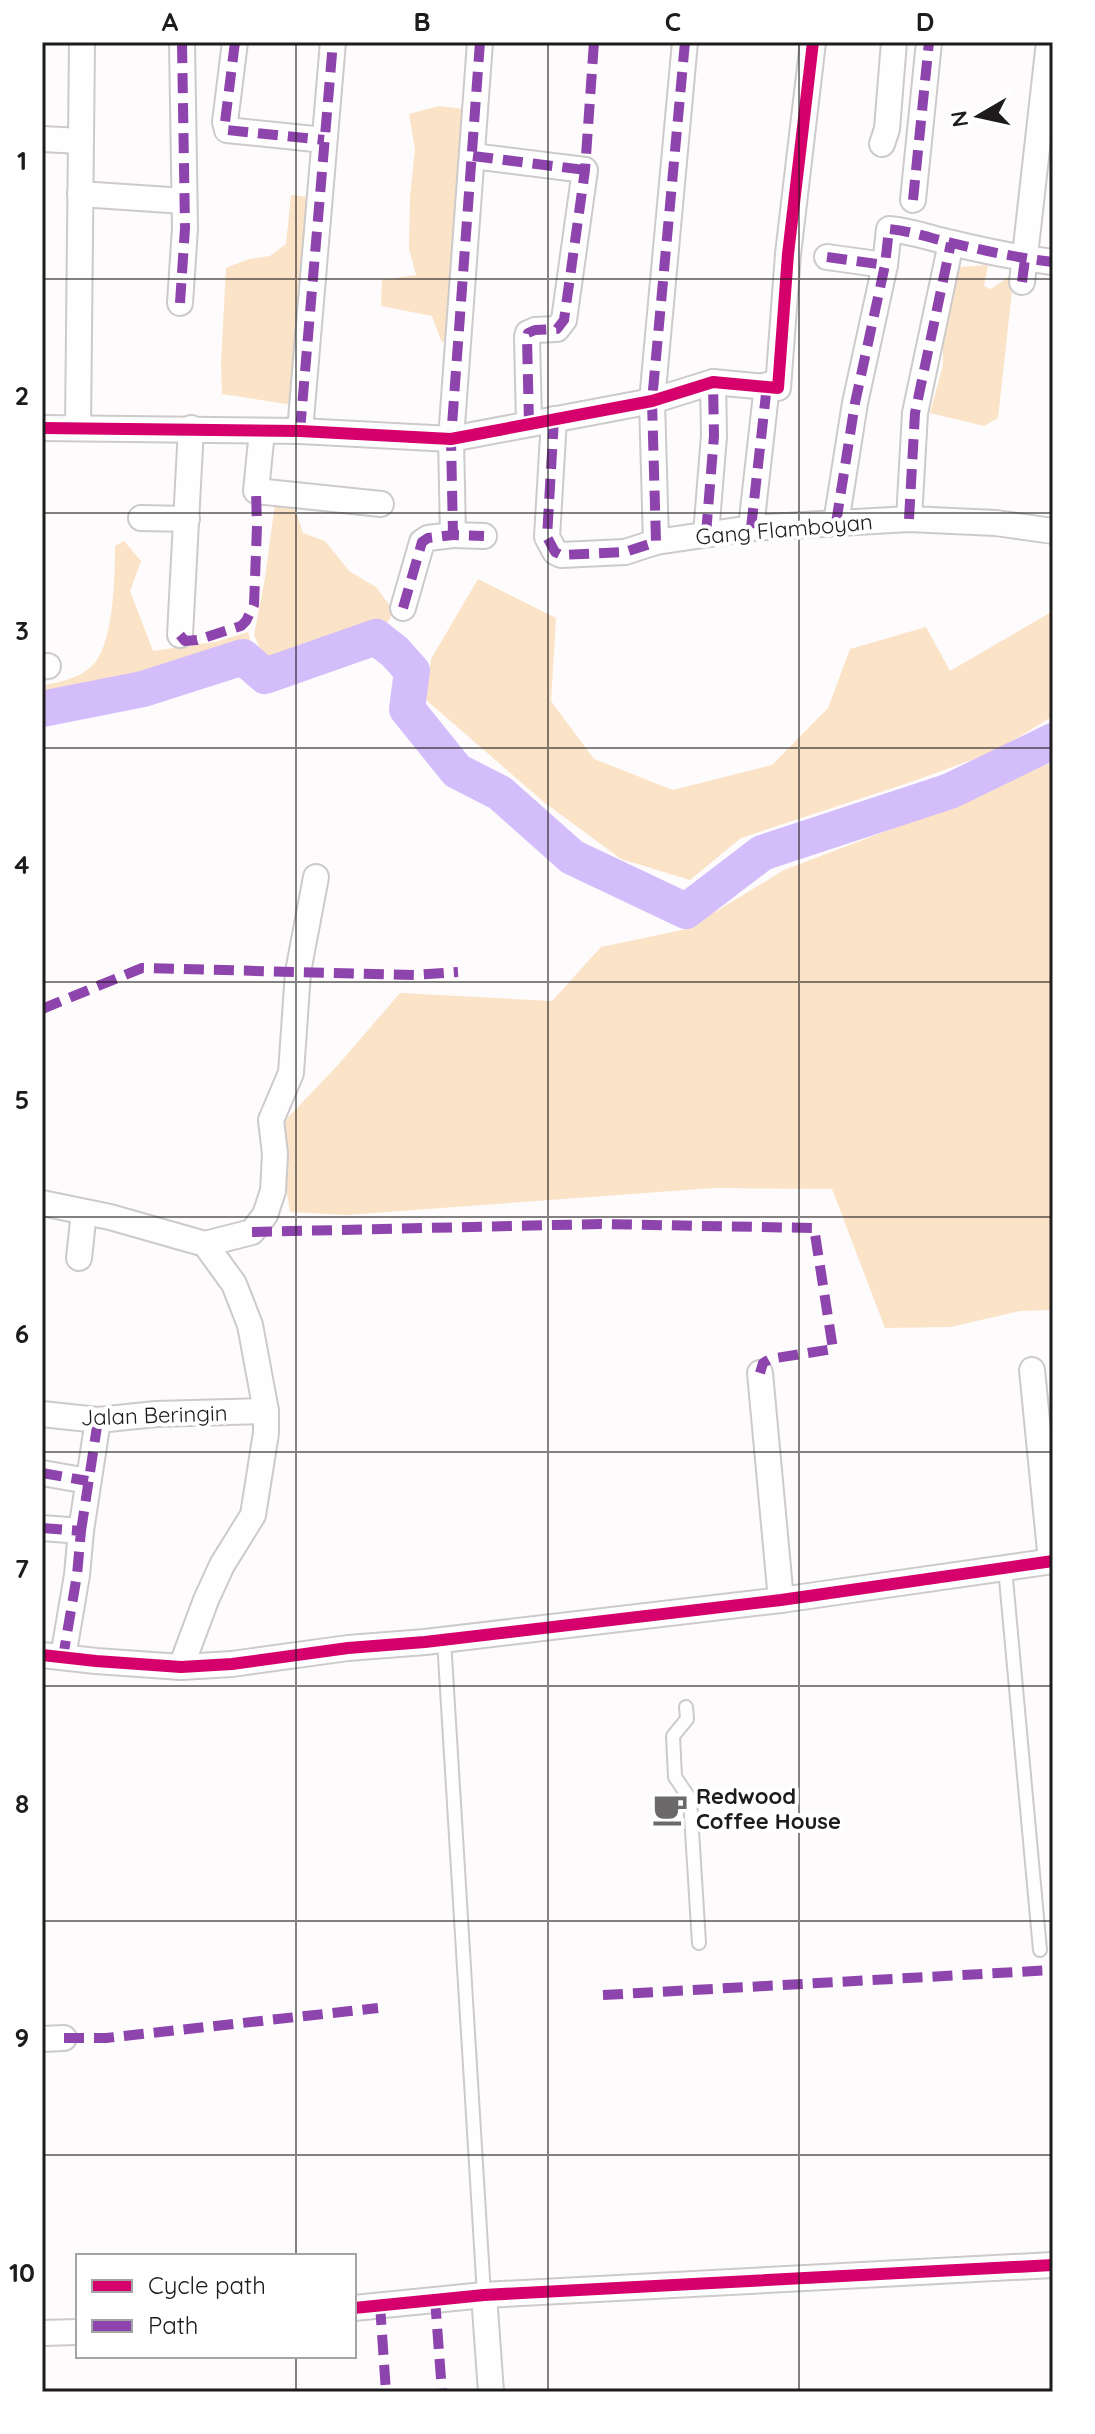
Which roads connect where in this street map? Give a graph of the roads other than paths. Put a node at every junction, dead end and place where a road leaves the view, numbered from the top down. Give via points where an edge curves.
1 (82, 42) edge
2 (182, 42) edge
3 (235, 42) edge
4 (333, 42) edge
5 (480, 42) edge
6 (685, 42) edge
7 (813, 42) edge
8 (894, 42) edge
9 (929, 42) edge
10 (1049, 42) edge
11 (1047, 123) edge
12 (42, 139) edge
13 (324, 140) junction
14 (81, 141) junction
15 (882, 144) dead end
16 (473, 156) junction
17 (80, 194) junction
18 (913, 200) dead end
19 (184, 201) junction
20 (951, 243) junction
21 (827, 257) dead end
22 (1053, 262) edge
23 (885, 265) junction
24 (1024, 270) junction
25 (180, 303) dead end
26 (713, 382) junction
27 (767, 385) junction
28 (652, 401) junction
29 (554, 419) junction
30 (529, 424) junction
31 (42, 428) edge
32 (78, 428) junction
33 (191, 428) junction
34 (262, 431) junction
35 (300, 431) junction
36 (451, 439) junction
37 (381, 504) dead end
38 (141, 518) dead end
39 (187, 519) junction
40 (909, 519) junction
41 (836, 523) junction
42 (751, 528) junction
43 (1053, 531) edge
44 (706, 534) junction
45 (453, 535) junction
46 (484, 536) dead end
47 (656, 542) junction
48 (403, 608) dead end
49 (180, 635) dead end
50 (316, 877) dead end
51 (42, 1203) edge
52 (84, 1212) junction
53 (205, 1244) junction
54 (79, 1258) dead end
55 (1032, 1370) dead end
56 (760, 1373) dead end
57 (266, 1411) junction
58 (42, 1414) edge
59 (98, 1420) junction
60 (42, 1473) edge
61 (88, 1481) junction
62 (42, 1528) edge
63 (81, 1531) junction
64 (1052, 1561) edge
65 (1005, 1568) junction
66 (781, 1600) junction
67 (444, 1640) junction
68 (52, 1656) edge
69 (181, 1667) junction
70 (686, 1707) dead end
71 (699, 1943) dead end
72 (1040, 1950) dead end
73 (1053, 2265) edge
74 (483, 2285) junction
75 (356, 2308) edge
76 (76, 2332) edge
77 (42, 2333) edge
78 (491, 2392) edge

1 - 14 street
2 - 19 street
3 - 13 street via 228,132
4 - 13 street
5 - 16 street
6 - 28 street
7 - 27 street via 778,388
8 - 15 street
9 - 18 street
10 - 11 street
11 - 24 street
12 - 14 street
13 - 35 street
14 - 17 street
16 - 30 street via 585,170 564,320 557,329 535,330 527,337
16 - 36 street
17 - 19 street
17 - 32 street
19 - 25 street
20 - 23 street via 889,229
20 - 24 street
20 - 40 street via 915,413
21 - 23 street
22 - 24 street
23 - 41 street
26 - 27 street
26 - 28 street
26 - 44 street
27 - 42 street
28 - 29 street
28 - 47 street
29 - 30 street
29 - 47 street, Gang Flamboyan via 547,537 555,552 625,552
30 - 36 street
31 - 32 street
32 - 33 street
33 - 34 street
33 - 39 street
34 - 35 street
34 - 37 street via 256,491
35 - 36 street
36 - 45 street
38 - 39 street
39 - 49 street
40 - 41 street, Gang Flamboyan
40 - 43 street, Gang Flamboyan
41 - 42 street, Gang Flamboyan
42 - 44 street, Gang Flamboyan
44 - 47 street, Gang Flamboyan
45 - 46 street
45 - 48 street via 422,542
50 - 53 street via 298,972 291,1073 271,1120 273,1191 252,1232
51 - 52 street
52 - 53 street
52 - 54 street
53 - 57 street via 234,1284 250,1325
55 - 64 street
56 - 66 street
57 - 59 street, Jalan Beringin
57 - 69 street via 253,1515 222,1565
58 - 59 street, Jalan Beringin
59 - 61 street
60 - 61 street
61 - 63 street
62 - 63 street
63 - 68 street via 77,1575
64 - 65 street
65 - 66 street
65 - 72 lane
66 - 67 street via 679,1617
67 - 69 street
67 - 74 lane
68 - 69 street
70 - 71 lane via 687,1719 673,1736 675,1777 690,1799
73 - 74 street
74 - 75 street
74 - 78 street
76 - 77 street

